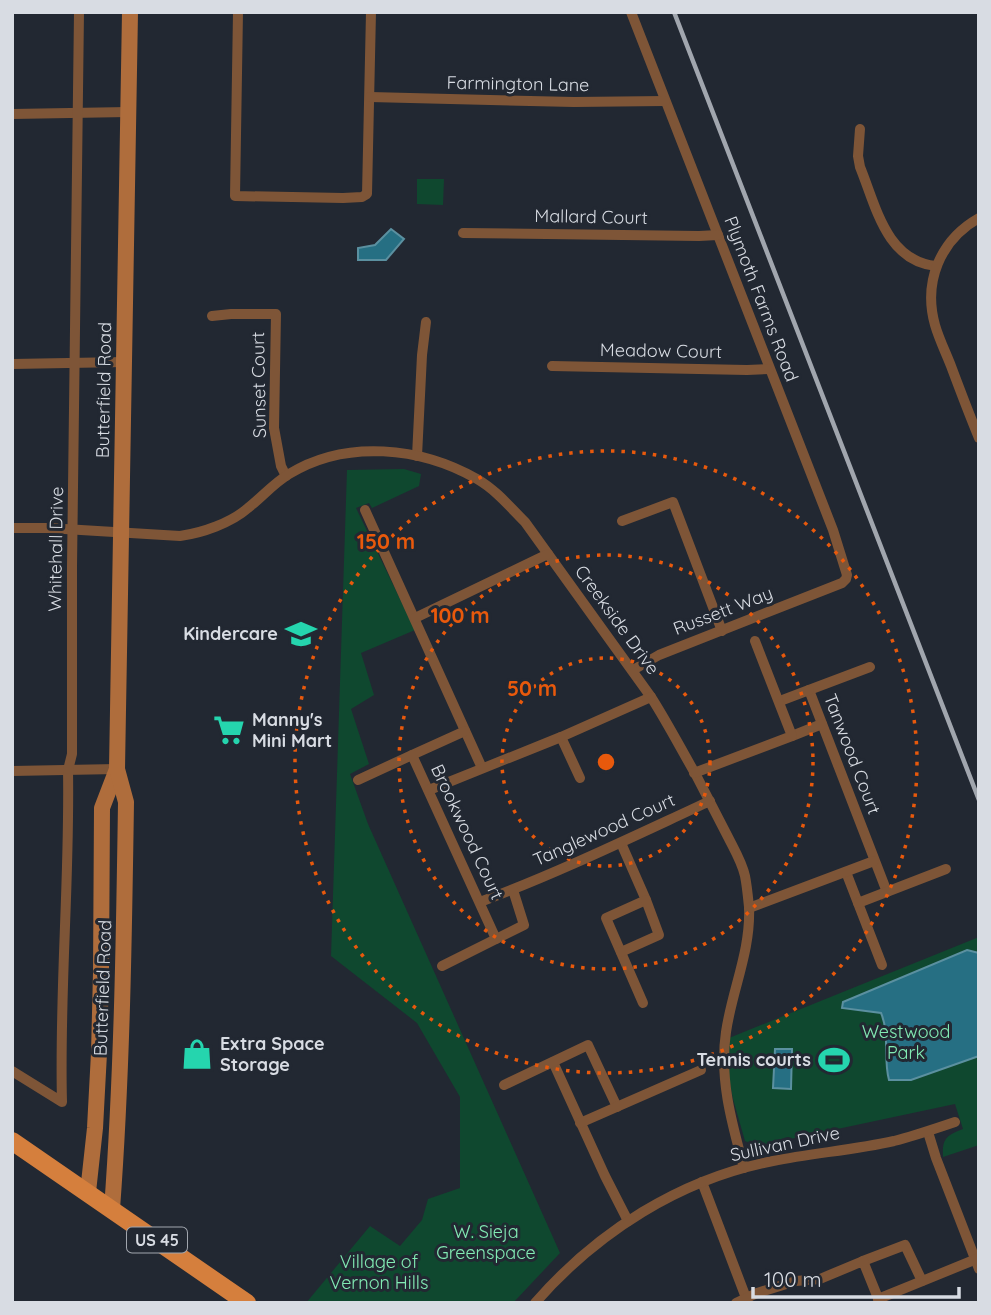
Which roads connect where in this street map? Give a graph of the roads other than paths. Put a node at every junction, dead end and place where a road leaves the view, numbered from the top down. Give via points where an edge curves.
1 (79, 12) edge
2 (130, 12) edge
3 (238, 12) edge
4 (371, 12) edge
5 (631, 12) edge
6 (370, 97) junction
7 (666, 101) junction
8 (128, 112) junction
9 (12, 114) edge
10 (78, 114) junction
11 (860, 129) dead end
12 (979, 218) edge
13 (463, 233) dead end
14 (718, 235) junction
15 (936, 266) junction
16 (212, 316) dead end
17 (426, 322) dead end
18 (124, 362) junction
19 (12, 363) edge
20 (76, 363) junction
21 (552, 366) dead end
22 (769, 369) junction
23 (979, 438) edge
24 (417, 456) junction
25 (286, 476) junction
26 (365, 510) dead end
27 (622, 522) dead end
28 (12, 528) edge
29 (74, 530) junction
30 (121, 533) junction
31 (548, 554) junction
32 (828, 588) joint
33 (415, 618) junction
34 (722, 631) junction
35 (755, 641) dead end
36 (870, 667) dead end
37 (633, 670) junction
38 (809, 690) junction
39 (651, 696) junction
40 (780, 701) junction
41 (822, 724) junction
42 (466, 731) junction
43 (792, 736) junction
44 (561, 737) junction
45 (412, 755) junction
46 (482, 768) junction
47 (117, 769) junction
48 (68, 770) junction
49 (12, 771) edge
50 (694, 773) junction
51 (580, 778) dead end
52 (358, 779) dead end
53 (429, 790) junction
54 (710, 801) junction
55 (621, 843) junction
56 (874, 861) junction
57 (946, 869) dead end
58 (846, 872) junction
59 (513, 890) junction
60 (887, 892) junction
61 (646, 900) junction
62 (480, 902) junction
63 (858, 903) junction
64 (749, 908) junction
65 (496, 939) junction
66 (621, 952) junction
67 (882, 965) dead end
68 (442, 966) dead end
69 (643, 1003) dead end
70 (553, 1062) junction
71 (701, 1070) dead end
72 (12, 1071) edge
73 (504, 1085) dead end
74 (617, 1107) junction
75 (954, 1122) dead end
76 (580, 1123) junction
77 (928, 1132) junction
78 (12, 1141) edge
79 (744, 1168) junction
80 (702, 1182) junction
81 (88, 1192) junction
82 (112, 1209) junction
83 (628, 1221) junction
84 (863, 1261) junction
85 (977, 1262) edge
86 (922, 1281) junction
87 (743, 1301) edge
88 (879, 1301) edge
89 (247, 1303) edge
90 (535, 1303) edge

1 - 10 street, Whitehall Drive
2 - 8 main road, Butterfield Road
3 - 6 street via 235,196 343,198 367,194
4 - 6 street
5 - 7 street, Plymoth Farms Road
6 - 7 street, Farmington Lane
7 - 14 street, Plymoth Farms Road
8 - 10 street
8 - 18 main road, Butterfield Road
9 - 10 street
10 - 20 street, Whitehall Drive
11 - 15 street via 860,167 894,245 917,261
12 - 15 street via 952,239
13 - 14 street, Mallard Court
14 - 22 street, Plymoth Farms Road
15 - 23 street via 930,302 935,326
16 - 25 street, Sunset Court via 276,314 274,428
17 - 24 street
18 - 20 street
18 - 30 main road, Butterfield Road
19 - 20 street
20 - 29 street, Whitehall Drive
21 - 22 street, Meadow Court
22 - 32 street, Plymoth Farms Road via 847,575 842,583
24 - 25 street, Creekside Drive via 370,451 327,456
24 - 31 street, Creekside Drive via 449,465 491,489 525,522
25 - 30 street, Creekside Drive via 245,511 208,530 180,536
26 - 33 street
27 - 34 street via 673,502
28 - 29 street, Creekside Drive
29 - 30 street, Creekside Drive
29 - 48 street, Whitehall Drive via 72,754
30 - 47 main road, Butterfield Road
31 - 33 street
31 - 37 street, Creekside Drive
32 - 34 street, Russett Way
33 - 42 street
34 - 37 street, Russett Way
35 - 40 street
36 - 38 street, Tanwood Court
37 - 39 street, Creekside Drive
38 - 40 street
38 - 41 street, Tanwood Court
39 - 44 street
39 - 50 street, Creekside Drive
40 - 43 street
41 - 43 street
41 - 56 street, Tanwood Court
42 - 45 street
42 - 46 street
43 - 50 street
44 - 46 street
44 - 51 street
45 - 52 street, Brookwood Court
45 - 53 street, Brookwood Court
46 - 53 street
47 - 48 street
47 - 81 main road, Butterfield Road via 102,808 102,973
47 - 82 main road, Butterfield Road via 126,802
48 - 49 street
48 - 72 street, Whitehall Drive via 62,1102
50 - 54 street, Creekside Drive
53 - 62 street, Brookwood Court
54 - 55 street, Tanglewood Court
54 - 64 street, Creekside Drive via 745,874
55 - 59 street, Tanglewood Court
55 - 61 street
56 - 58 street
56 - 60 street, Tanwood Court
57 - 60 street
58 - 63 street
58 - 64 street
59 - 62 street, Tanglewood Court
59 - 65 street via 524,925
60 - 63 street
61 - 66 street via 659,934
61 - 66 street via 606,918
62 - 65 street, Brookwood Court
63 - 67 street
64 - 79 street, Creekside Drive via 748,940 730,1007 724,1060 731,1119
65 - 68 street
66 - 69 street
70 - 73 street
70 - 74 street via 588,1045
70 - 76 street
71 - 74 street
74 - 76 street
75 - 77 street, Sullivan Drive
76 - 83 street
77 - 79 street, Sullivan Drive
77 - 85 street
78 - 81 main road, US 45
79 - 80 street, Sullivan Drive
80 - 83 street, Sullivan Drive
80 - 87 street
81 - 82 main road, US 45
82 - 89 main road, US 45
83 - 90 street, Sullivan Drive via 571,1265
84 - 86 street via 905,1245
84 - 87 street
84 - 88 street
85 - 86 street
86 - 88 street

